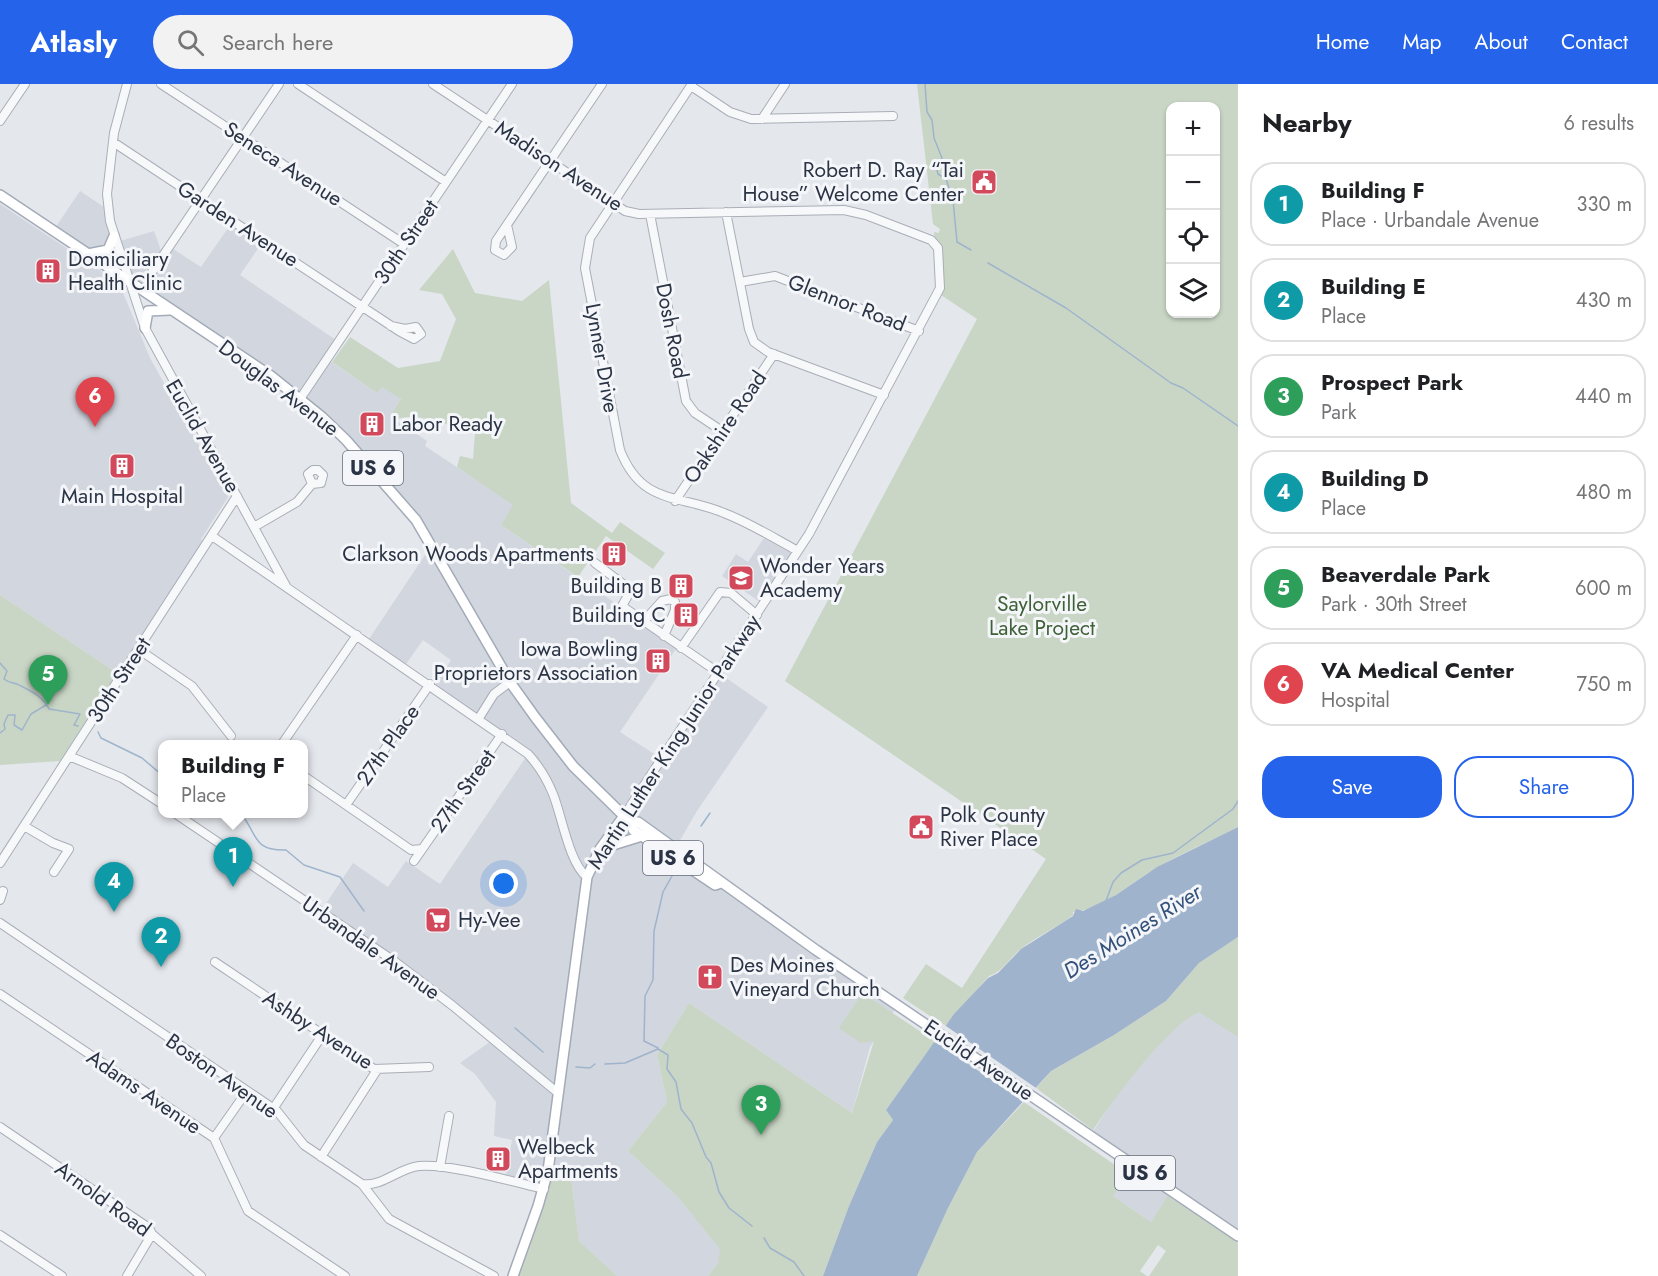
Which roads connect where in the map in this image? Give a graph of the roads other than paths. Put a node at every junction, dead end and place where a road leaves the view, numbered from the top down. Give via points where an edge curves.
1 (25, 84) edge
2 (127, 84) edge
3 (161, 84) edge
4 (279, 84) edge
5 (298, 84) edge
6 (433, 84) edge
7 (512, 84) edge
8 (602, 84) edge
9 (785, 84) edge
10 (692, 85) edge
11 (893, 116) dead end
12 (762, 119) junction
13 (488, 120) junction
14 (0, 121) edge
15 (243, 138) junction
16 (113, 142) junction
17 (550, 161) junction
18 (446, 182) junction
19 (0, 195) edge
20 (201, 200) junction
21 (613, 204) junction
22 (726, 212) junction
23 (650, 214) junction
24 (507, 225) dead end
25 (114, 236) junction
26 (404, 244) junction
27 (938, 248) joint
28 (88, 254) junction
29 (152, 272) dead end
30 (130, 282) junction
31 (740, 282) junction
32 (362, 307) junction
33 (172, 310) junction
34 (391, 326) dead end
35 (145, 328) junction
36 (919, 331) junction
37 (774, 354) junction
38 (884, 395) junction
39 (300, 399) junction
40 (722, 431) junction
41 (312, 484) dead end
42 (237, 496) junction
43 (675, 501) junction
44 (254, 527) junction
45 (212, 536) junction
46 (798, 551) junction
47 (595, 563) dead end
48 (286, 586) junction
49 (757, 615) junction
50 (644, 622) junction
51 (357, 635) junction
52 (664, 636) junction
53 (681, 648) junction
54 (138, 649) junction
55 (719, 673) junction
56 (510, 682) junction
57 (430, 684) junction
58 (479, 718) junction
59 (502, 734) junction
60 (231, 736) dead end
61 (285, 740) edge
62 (69, 756) junction
63 (308, 779) edge
64 (158, 801) edge
65 (346, 805) junction
66 (624, 816) junction
67 (183, 818) edge
68 (632, 822) junction
69 (24, 826) junction
70 (642, 836) junction
71 (423, 848) junction
72 (600, 849) junction
73 (414, 861) dead end
74 (0, 863) edge
75 (54, 872) dead end
76 (587, 877) junction
77 (721, 883) junction
78 (3, 891) dead end
79 (0, 900) edge
80 (0, 923) edge
81 (215, 962) dead end
82 (0, 994) edge
83 (323, 1034) junction
84 (429, 1067) dead end
85 (377, 1070) junction
86 (248, 1091) junction
87 (558, 1093) junction
88 (273, 1109) junction
89 (449, 1116) dead end
90 (0, 1127) edge
91 (214, 1138) junction
92 (321, 1157) junction
93 (440, 1167) junction
94 (362, 1184) junction
95 (544, 1189) junction
96 (152, 1234) junction
97 (0, 1235) edge
98 (1238, 1236) edge
99 (62, 1276) edge
100 (127, 1276) edge
101 (201, 1276) edge
102 (345, 1276) edge
103 (494, 1276) edge
104 (513, 1276) edge

1 - 14 street
2 - 16 street, Euclid Avenue
3 - 15 street, Seneca Avenue
4 - 15 street
5 - 18 street
6 - 13 street, Madison Avenue
7 - 13 street, 30th Street
8 - 17 street
9 - 12 street
10 - 12 street via 730,112
10 - 21 street, Lynner Drive
11 - 12 street
13 - 17 street, Madison Avenue
13 - 18 street, 30th Street
15 - 20 street
15 - 26 street, Seneca Avenue
16 - 20 street, Garden Avenue
16 - 25 street, Euclid Avenue via 107,209
17 - 21 street, Madison Avenue
17 - 24 street
18 - 26 street, 30th Street
19 - 28 main road, Douglas Avenue / US 6
20 - 29 street
20 - 32 street, Garden Avenue
21 - 23 street, Madison Avenue via 626,211
21 - 43 street, Lynner Drive via 590,238 585,262 620,450 637,480
22 - 23 street, Madison Avenue
22 - 27 street, Madison Avenue via 851,210 931,240
22 - 31 street
23 - 40 street, Dosh Road via 686,401 695,413
25 - 28 main road via 108,250
25 - 30 street, Euclid Avenue
26 - 32 street, 30th Street
27 - 36 street, Martin Luther King Junior Parkway via 940,288
28 - 30 main road, Douglas Avenue / US 6
30 - 33 main road, Douglas Avenue / US 6
30 - 35 street, Euclid Avenue
31 - 36 street, Glennor Road via 775,276
31 - 37 street via 750,335 760,348
32 - 34 street, Garden Avenue
32 - 39 street, 30th Street
33 - 35 main road via 148,311
33 - 39 main road, Douglas Avenue / US 6
35 - 42 street, Euclid Avenue
36 - 38 street, Martin Luther King Junior Parkway
37 - 38 street
37 - 40 street, Oakshire Road
38 - 46 street, Martin Luther King Junior Parkway
39 - 56 main road, Douglas Avenue / US 6 via 358,452 409,512
40 - 43 street, Oakshire Road
41 - 44 street via 297,502
42 - 44 street, Euclid Avenue
42 - 45 street, 30th Street
43 - 46 street, Lynner Drive via 721,511
44 - 48 street, Euclid Avenue
45 - 48 street, Euclid Avenue
45 - 54 street, 30th Street
46 - 49 street, Martin Luther King Junior Parkway
47 - 50 street via 631,590 622,606
48 - 51 street, Euclid Avenue
49 - 53 street via 731,593 720,592
49 - 55 street, Martin Luther King Junior Parkway
50 - 52 street
50 - 52 street via 662,601 671,599 675,610
51 - 57 street, Euclid Avenue
51 - 61 street
52 - 53 street
53 - 55 street
54 - 60 street via 192,686
54 - 62 street, 30th Street
55 - 66 street, Martin Luther King Junior Parkway
56 - 58 street, 27th Street via 494,694
56 - 66 main road, Douglas Avenue / US 6 via 573,766
57 - 58 street, Euclid Avenue
57 - 65 street, 27th Place
58 - 59 street, Euclid Avenue
59 - 71 street, 27th Street
59 - 76 street, Euclid Avenue via 528,754 547,780 575,859
62 - 64 street via 122,778
62 - 69 street, 30th Street
63 - 65 street
65 - 71 street via 411,850
66 - 68 main road, Euclid Avenue / US 6
66 - 72 main road, Martin Luther King Junior Parkway
67 - 87 street, Urbandale Avenue via 394,961
68 - 70 main road, Euclid Avenue / US 6 via 633,830
68 - 77 main road, Euclid Avenue / US 6 via 638,822
69 - 74 street, 30th Street
69 - 75 street via 69,849
70 - 72 main road
70 - 77 main road, Euclid Avenue / US 6 via 715,885
71 - 73 street, 27th Street
72 - 76 main road, Martin Luther King Junior Parkway
76 - 87 main road, Martin Luther King Junior Parkway
77 - 98 main road, Euclid Avenue / US 6
78 - 79 street
80 - 86 street, Boston Avenue
81 - 83 street, Ashby Avenue
82 - 91 street, Adams Avenue
83 - 85 street, Ashby Avenue
83 - 88 street
84 - 85 street, Ashby Avenue
85 - 92 street
86 - 88 street, Boston Avenue
86 - 91 street
87 - 95 main road, Martin Luther King Junior Parkway
88 - 92 street, Boston Avenue via 304,1145
89 - 93 street
90 - 96 street, Arnold Road via 149,1228
91 - 102 street, Adams Avenue via 245,1207
92 - 94 street, Boston Avenue
93 - 94 street via 417,1166 375,1184
93 - 95 street
94 - 103 street, Boston Avenue via 389,1219
95 - 104 main road, Martin Luther King Junior Parkway
96 - 100 street
96 - 101 street, Arnold Road
97 - 99 street

